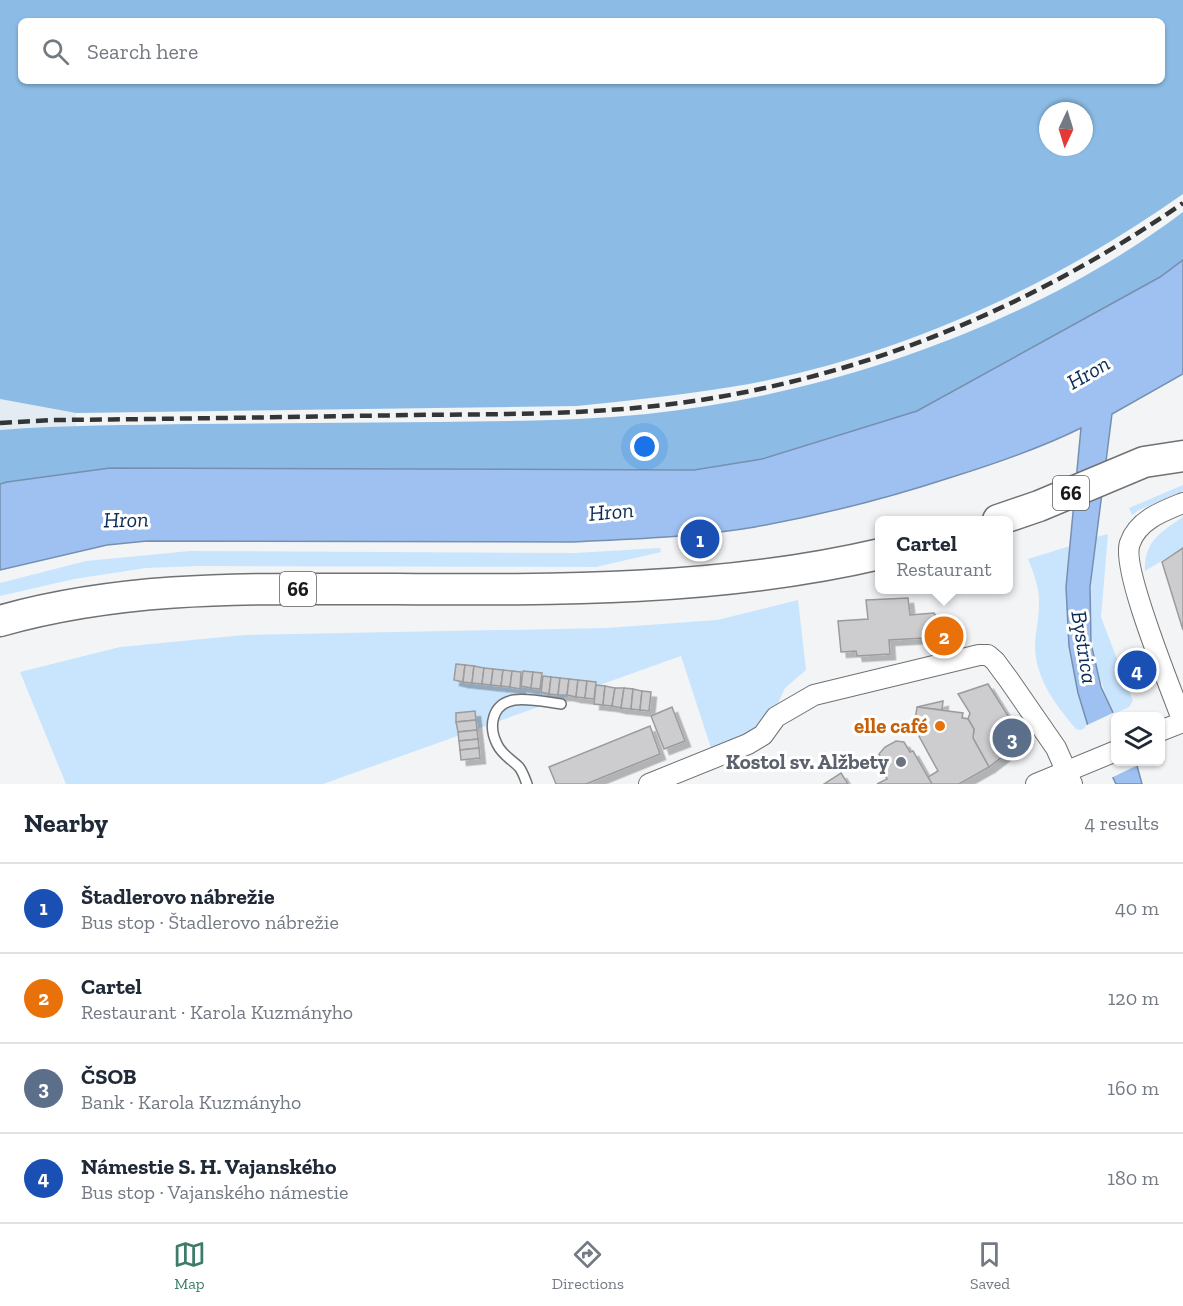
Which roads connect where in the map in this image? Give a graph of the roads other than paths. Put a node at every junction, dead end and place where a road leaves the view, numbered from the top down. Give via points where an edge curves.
1 (1183, 435) edge
2 (1183, 456) edge
3 (1144, 462) junction
4 (1183, 503) edge
5 (1010, 516) edge
6 (875, 555) edge
7 (0, 621) edge
8 (561, 704) dead end
9 (1165, 729) edge
10 (1107, 754) edge
11 (1069, 778) edge
12 (527, 784) edge
13 (649, 784) edge
14 (1036, 784) edge

1 - 3 main road, 66
2 - 3 main road, 66
3 - 5 main road, 66
4 - 9 street via 1148,519 1129,544 1128,558 1147,624 1183,722
6 - 7 main road, 66 via 747,576 600,589 257,588 166,592 64,605
8 - 12 lane via 512,700 492,718 497,744 521,769
10 - 11 street
11 - 13 street via 1056,748 995,661 988,655 979,655 814,694 776,717 763,735
11 - 14 street

